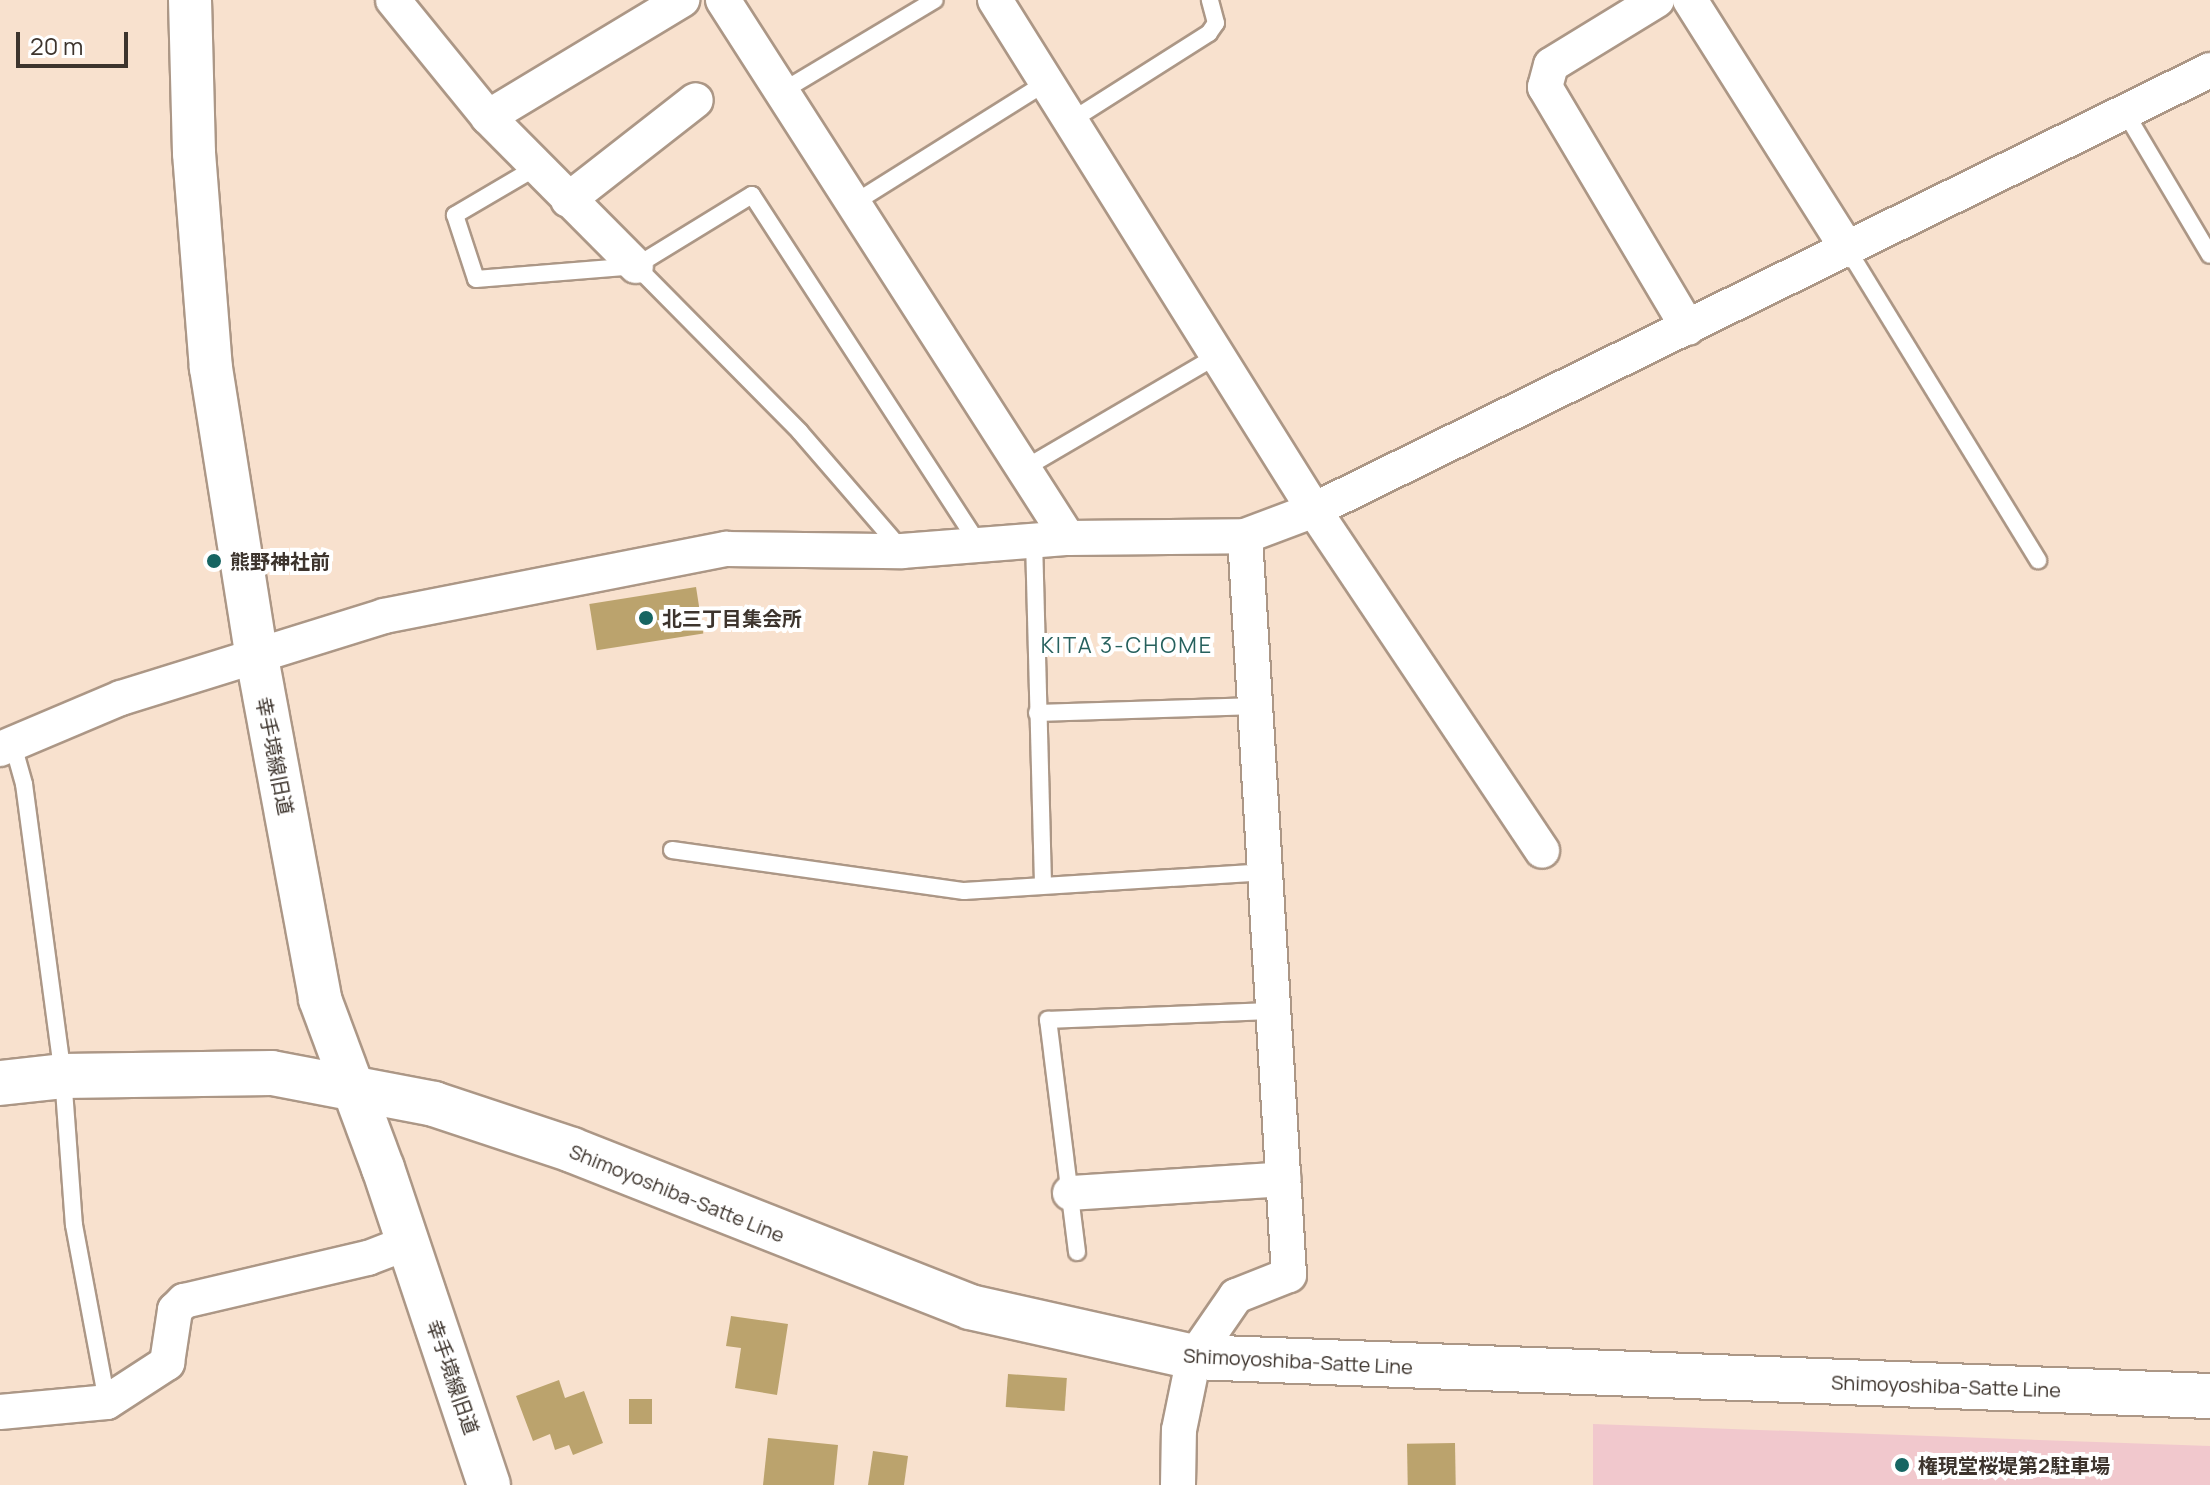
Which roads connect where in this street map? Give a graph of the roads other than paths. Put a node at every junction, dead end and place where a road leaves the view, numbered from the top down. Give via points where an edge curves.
1 (190, 0) edge
2 (393, 0) edge
3 (682, 0) edge
4 (723, 0) edge
5 (935, 0) edge
6 (995, 0) edge
7 (1210, 0) edge
8 (1657, 0) edge
9 (1690, 0) edge
10 (2210, 70) edge
11 (1044, 84) junction
12 (781, 92) junction
13 (696, 100) dead end
14 (2125, 112) junction
15 (488, 117) junction
16 (1069, 122) junction
17 (535, 168) junction
18 (568, 200) junction
19 (851, 205) junction
20 (1848, 250) junction
21 (2210, 255) edge
22 (636, 266) junction
23 (1688, 328) junction
24 (1217, 356) junction
25 (1025, 468) junction
26 (1314, 510) junction
27 (1245, 536) junction
28 (1068, 538) junction
29 (1034, 540) junction
30 (978, 543) junction
31 (902, 551) junction
32 (2038, 560) dead end
33 (256, 652) junction
34 (1257, 706) junction
35 (1037, 713) junction
36 (6, 747) edge
37 (672, 850) dead end
38 (1542, 851) dead end
39 (1268, 871) junction
40 (1043, 885) junction
41 (1275, 1011) junction
42 (63, 1076) junction
43 (0, 1083) edge
44 (350, 1085) junction
45 (1284, 1179) junction
46 (1070, 1193) junction
47 (407, 1243) junction
48 (1077, 1252) dead end
49 (1194, 1357) junction
50 (2210, 1396) edge
51 (107, 1402) junction
52 (0, 1412) edge
53 (489, 1485) edge
54 (1178, 1485) edge

1 - 33 street, 幸手境線旧道 via 194,153 211,368
2 - 15 street
3 - 15 street
4 - 12 street
5 - 12 lane
6 - 11 street
7 - 16 lane via 1216,23 1209,33
8 - 23 street via 1551,65 1545,87
9 - 20 street
10 - 14 street
11 - 16 street
11 - 19 lane
12 - 19 street
13 - 18 street
14 - 20 street
14 - 21 lane
15 - 17 street
16 - 24 street
17 - 18 street
17 - 22 lane via 455,215 476,279
18 - 22 street
19 - 25 street
20 - 23 street
20 - 32 lane
22 - 30 lane via 752,195
22 - 31 lane via 800,432
23 - 26 street
24 - 25 lane
24 - 26 street
25 - 28 street
26 - 27 street
26 - 38 street
27 - 28 street
27 - 34 street
28 - 29 street
29 - 30 street
29 - 35 lane
30 - 31 street
31 - 33 street via 726,549 384,616
33 - 36 street via 121,698
33 - 44 street, 幸手境線旧道 via 320,999
34 - 35 lane
34 - 39 street
35 - 40 lane
36 - 42 lane via 24,784
37 - 40 lane via 964,891
39 - 40 lane
39 - 41 street
41 - 45 street
41 - 46 lane via 1048,1020
42 - 43 main road, Shimoyoshiba-Satte Line
42 - 44 main road, Shimoyoshiba-Satte Line via 272,1073
42 - 51 lane via 74,1225
44 - 47 street, 幸手境線旧道
44 - 49 main road, Shimoyoshiba-Satte Line via 434,1104 572,1150 970,1307
45 - 46 street
45 - 49 street via 1289,1275 1236,1296
46 - 48 lane
47 - 51 street via 368,1258 184,1301 175,1310 167,1363
47 - 53 street, 幸手境線旧道
49 - 50 main road, Shimoyoshiba-Satte Line
49 - 54 street via 1179,1430
51 - 52 street

